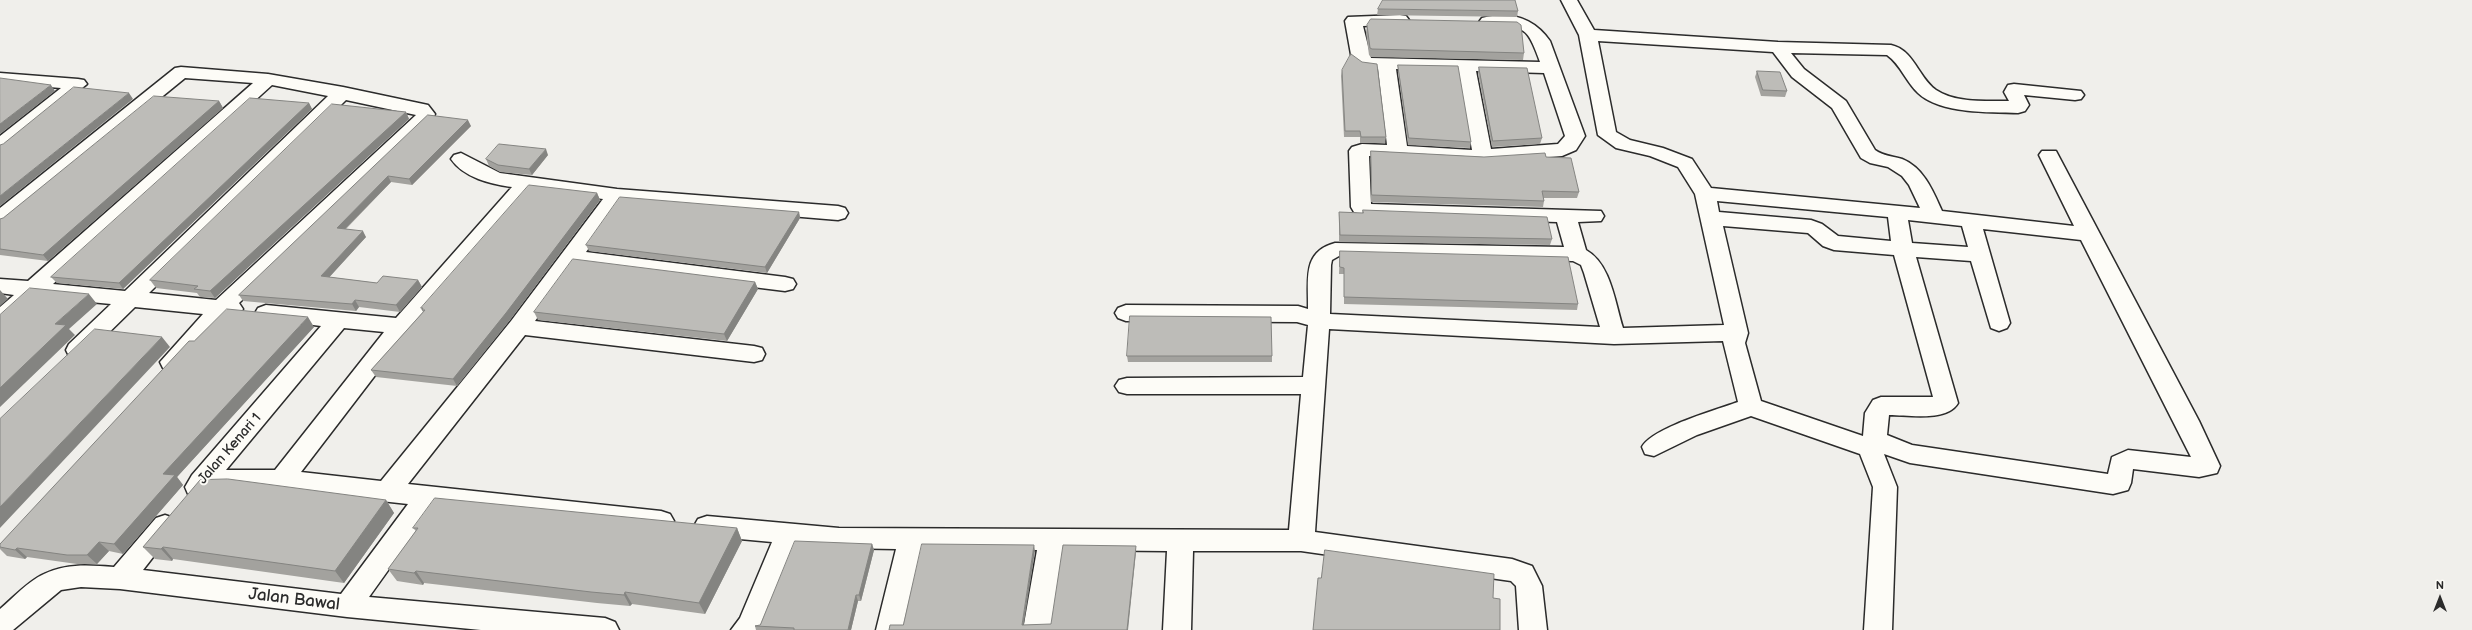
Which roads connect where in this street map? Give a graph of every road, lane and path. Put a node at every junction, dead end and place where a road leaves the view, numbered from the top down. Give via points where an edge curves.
1 (1569, 0) edge
2 (1419, 20) edge
3 (1472, 22) edge
4 (1588, 34) junction
5 (1778, 47) junction
6 (1386, 63) junction
7 (1466, 66) junction
8 (1550, 68) junction
9 (0, 78) edge
10 (268, 79) junction
11 (343, 92) junction
12 (2075, 95) dead end
13 (1607, 135) junction
14 (1576, 136) junction
15 (0, 145) edge
16 (1398, 153) junction
17 (2049, 154) dead end
18 (1483, 156) junction
19 (461, 159) dead end
20 (526, 184) junction
21 (1705, 194) junction
22 (617, 195) junction
23 (1897, 212) junction
24 (838, 214) dead end
25 (1566, 216) junction
26 (1594, 216) dead end
27 (1934, 216) junction
28 (0, 218) edge
29 (1710, 218) junction
30 (1971, 221) junction
31 (2088, 234) junction
32 (1903, 249) junction
33 (1577, 254) junction
34 (1980, 255) junction
35 (570, 257) junction
36 (785, 284) dead end
37 (0, 286) edge
38 (31, 290) junction
39 (130, 299) junction
40 (221, 308) junction
41 (1126, 313) dead end
42 (0, 319) edge
43 (339, 320) junction
44 (1318, 321) junction
45 (2000, 323) dead end
46 (401, 326) junction
47 (519, 327) junction
48 (1737, 333) junction
49 (1614, 336) junction
50 (754, 354) dead end
51 (62, 364) edge
52 (156, 378) edge
53 (1314, 385) junction
54 (1127, 386) dead end
55 (1751, 407) junction
56 (1873, 445) junction
57 (1654, 447) dead end
58 (281, 480) junction
59 (201, 482) junction
60 (386, 492) junction
61 (427, 497) junction
62 (788, 534) junction
63 (911, 539) junction
64 (1051, 541) junction
65 (1180, 541) junction
66 (1301, 541) junction
67 (120, 578) junction
68 (347, 606) junction
69 (0, 625) edge
70 (748, 628) edge
71 (605, 630) edge
72 (890, 630) edge
73 (1037, 630) edge
74 (1177, 630) edge
75 (1533, 630) edge
76 (1878, 630) edge

1 - 4 street
2 - 6 street via 1354,21 1361,60 1368,63
3 - 8 street via 1523,23 1534,28
4 - 5 street
4 - 13 street
5 - 12 street via 1891,50 1902,59 1924,90 1935,98 1950,102 2018,107 2020,105 2014,89
5 - 27 street via 1798,73 1839,105 1868,154 1906,169 1916,177
6 - 7 street
6 - 16 street
7 - 8 street
7 - 18 street
8 - 14 street
9 - 15 street via 78,84
10 - 11 street
10 - 28 street via 178,73
10 - 38 street
11 - 39 street
11 - 40 street via 421,109 427,115
13 - 14 street
13 - 21 street via 1623,144 1656,152 1685,163
14 - 18 street via 1569,146 1562,150
16 - 18 street
16 - 25 street via 1366,150 1359,152 1361,207 1367,210
17 - 31 street
19 - 20 street via 481,174
20 - 22 street
20 - 46 street
21 - 23 street
21 - 29 street
22 - 24 street
22 - 35 street
23 - 27 street
23 - 32 street
25 - 26 street
25 - 33 street
27 - 30 street
29 - 32 street via 1811,227 1834,243
29 - 48 street
30 - 31 street
30 - 34 street
31 - 56 street via 2187,421 2208,466 2199,468 2128,459 2121,464 2119,483 2113,484 1910,454
32 - 34 street
32 - 56 street via 1946,403 1940,406 1881,406 1877,411
33 - 44 street via 1335,249 1327,252 1320,265
33 - 49 street via 1589,261 1595,274
34 - 45 street
35 - 36 street
35 - 47 street
37 - 38 street
38 - 39 street
38 - 42 street
39 - 40 street
39 - 51 street
40 - 43 street
40 - 52 street
41 - 44 street via 1298,314
43 - 46 street
43 - 59 street, Jalan Kenari 1
44 - 49 street
44 - 53 street
46 - 58 street
47 - 50 street
47 - 60 street
48 - 49 street
48 - 55 street via 1734,343
53 - 54 street
53 - 66 street
55 - 56 street
55 - 57 street via 1689,429
56 - 76 street via 1885,487
58 - 59 street via 239,478
58 - 60 street
59 - 67 street, Jalan Kenari 1
60 - 61 street
61 - 62 street
61 - 68 street
62 - 63 street
62 - 70 street
63 - 64 street
63 - 72 street
64 - 65 street
64 - 73 street
65 - 66 street
65 - 74 street
66 - 75 street via 1512,570 1523,574 1529,586
67 - 68 street, Jalan Bawal
67 - 69 street, Jalan Bawal via 81,576 52,582
68 - 71 street, Jalan Bawal

